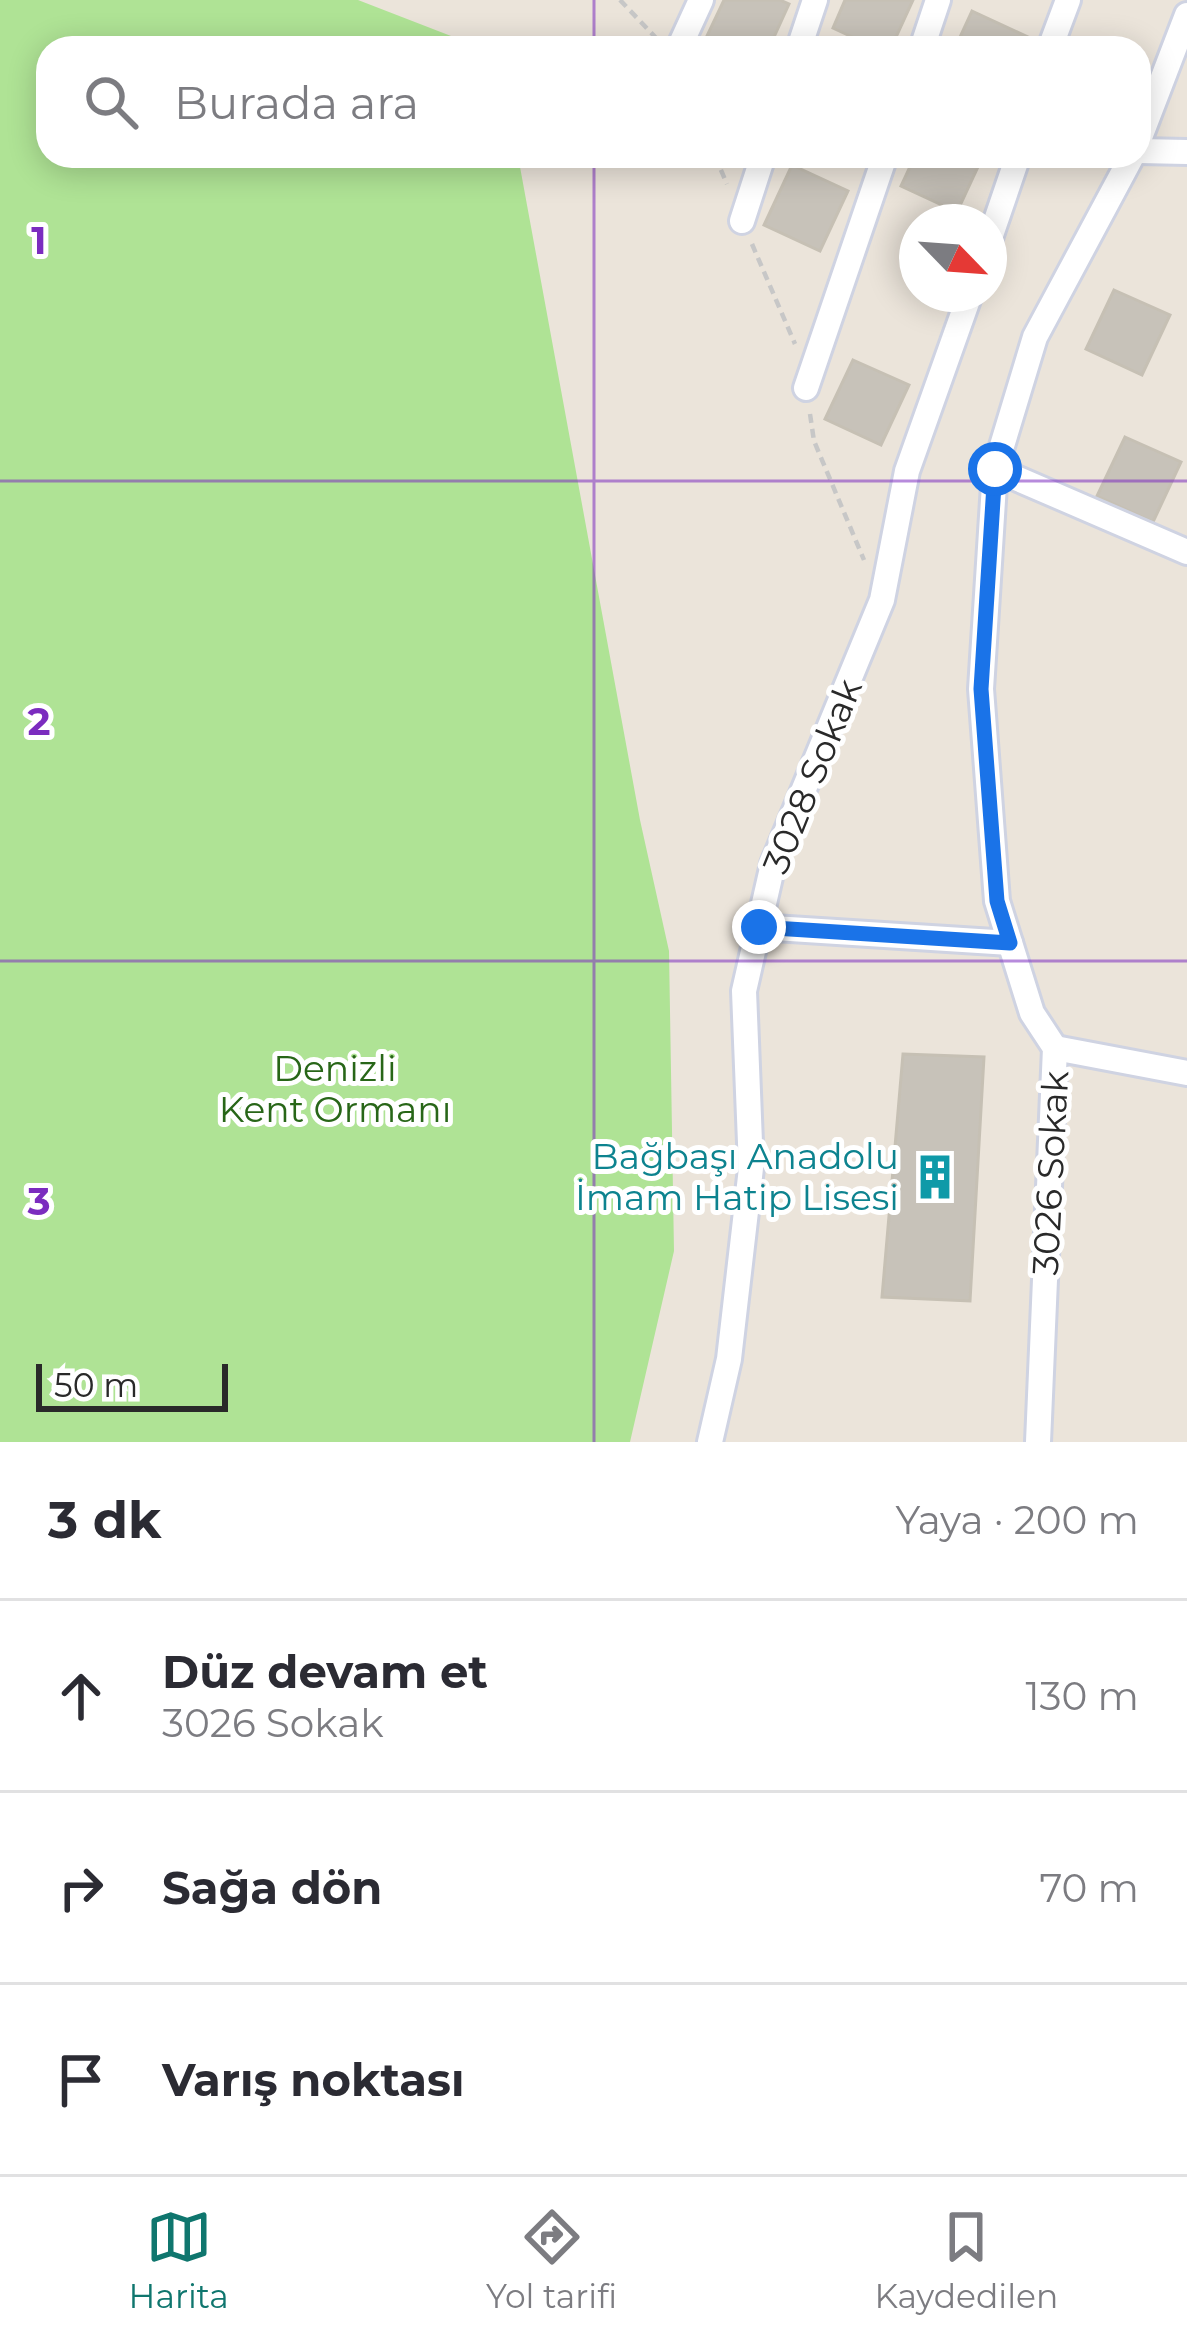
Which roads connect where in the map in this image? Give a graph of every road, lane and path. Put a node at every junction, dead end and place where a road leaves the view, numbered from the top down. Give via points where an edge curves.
1 (620, 0) edge
2 (701, 0) edge
3 (815, 0) edge
4 (938, 0) edge
5 (1068, 0) edge
6 (1187, 15) edge
7 (654, 36) edge
8 (684, 36) edge
9 (803, 36) edge
10 (926, 36) edge
11 (1054, 36) edge
12 (1151, 109) edge
13 (1187, 152) edge
14 (1151, 153) edge
15 (760, 168) edge
16 (881, 168) edge
17 (1014, 168) edge
18 (1128, 168) edge
19 (1002, 204) edge
20 (742, 221) dead end
21 (964, 312) edge
22 (806, 388) dead end
23 (995, 469) junction
24 (1187, 552) edge
25 (759, 927) junction
26 (1010, 943) junction
27 (1055, 1048) junction
28 (1187, 1073) edge
29 (710, 1442) edge
30 (1038, 1442) edge

1 - 7 path
2 - 8 street
3 - 9 street
4 - 10 street
5 - 11 street
6 - 12 street
13 - 14 street
15 - 20 street
16 - 22 street
17 - 19 street
18 - 23 street, 3026 Sokak via 1035,337
21 - 25 street, 3028 Sokak via 907,471 882,600 773,863
23 - 24 street
23 - 26 street, 3026 Sokak via 981,689 997,901
25 - 26 street
25 - 29 street, 3028 Sokak via 744,991 751,1168 729,1359
26 - 27 street, 3026 Sokak via 1032,1012
27 - 28 street
27 - 30 street, 3026 Sokak

